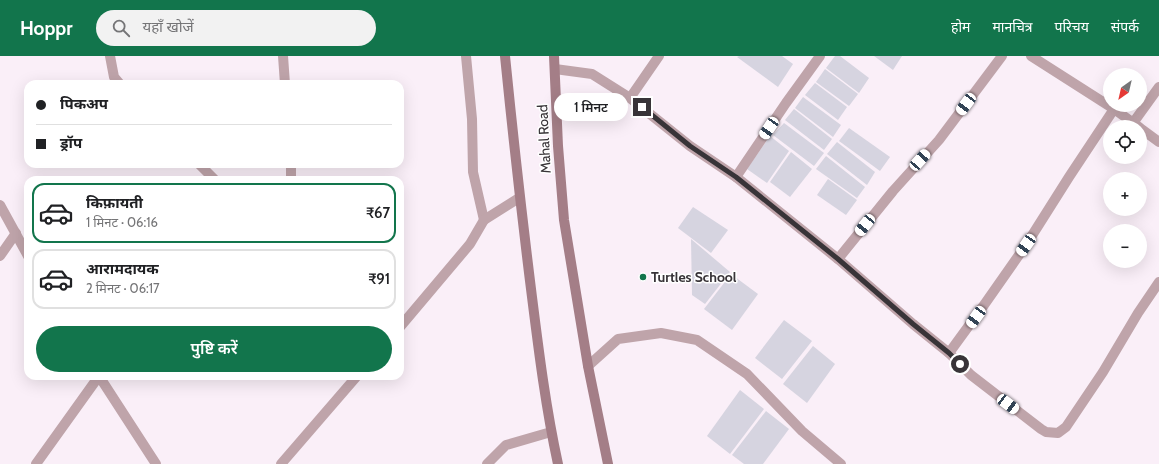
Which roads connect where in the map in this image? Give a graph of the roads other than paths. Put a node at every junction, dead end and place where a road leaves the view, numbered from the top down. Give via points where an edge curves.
1 (110, 56) edge
2 (283, 56) edge
3 (466, 56) edge
4 (505, 56) edge
5 (554, 56) edge
6 (659, 56) edge
7 (820, 56) edge
8 (1002, 56) edge
9 (1032, 56) edge
10 (555, 69) junction
11 (116, 80) edge
12 (285, 80) edge
13 (1159, 87) edge
14 (630, 98) junction
15 (1103, 102) edge
16 (1112, 112) edge
17 (1118, 112) edge
18 (1129, 120) edge
19 (1140, 120) edge
20 (1147, 133) edge
21 (1159, 142) edge
22 (203, 168) edge
23 (212, 176) edge
24 (736, 177) junction
25 (519, 198) junction
26 (0, 205) edge
27 (484, 220) junction
28 (16, 233) junction
29 (24, 248) edge
30 (0, 256) edge
31 (838, 259) junction
32 (1159, 282) edge
33 (404, 322) edge
34 (949, 353) junction
35 (588, 366) junction
36 (96, 380) edge
37 (102, 380) edge
38 (354, 380) edge
39 (551, 432) junction
40 (36, 464) edge
41 (156, 464) edge
42 (281, 464) edge
43 (487, 464) edge
44 (558, 464) edge
45 (608, 464) edge
46 (841, 464) edge

1 - 11 street
2 - 12 street
3 - 27 street via 472,120 473,172
4 - 25 main road, Mahal Road
5 - 10 main road, Mahal Road
6 - 14 street
7 - 24 street
8 - 31 street via 938,140
9 - 15 street
10 - 14 street via 592,74
10 - 35 main road, Mahal Road via 564,220
13 - 19 street
14 - 24 street via 690,146
16 - 34 street via 1026,245
17 - 18 street
20 - 21 street
22 - 23 street
24 - 31 street
25 - 27 street
25 - 39 main road, Mahal Road
26 - 28 street
27 - 33 street via 470,244
28 - 29 street
28 - 30 street
31 - 34 street
32 - 34 street via 1103,372 1066,427 1058,433 1041,429 971,375
35 - 45 main road, Mahal Road
35 - 46 street via 618,339 661,333 697,340 747,374 802,431
36 - 40 street
37 - 41 street
38 - 42 street
39 - 43 street via 506,445
39 - 44 main road, Mahal Road

